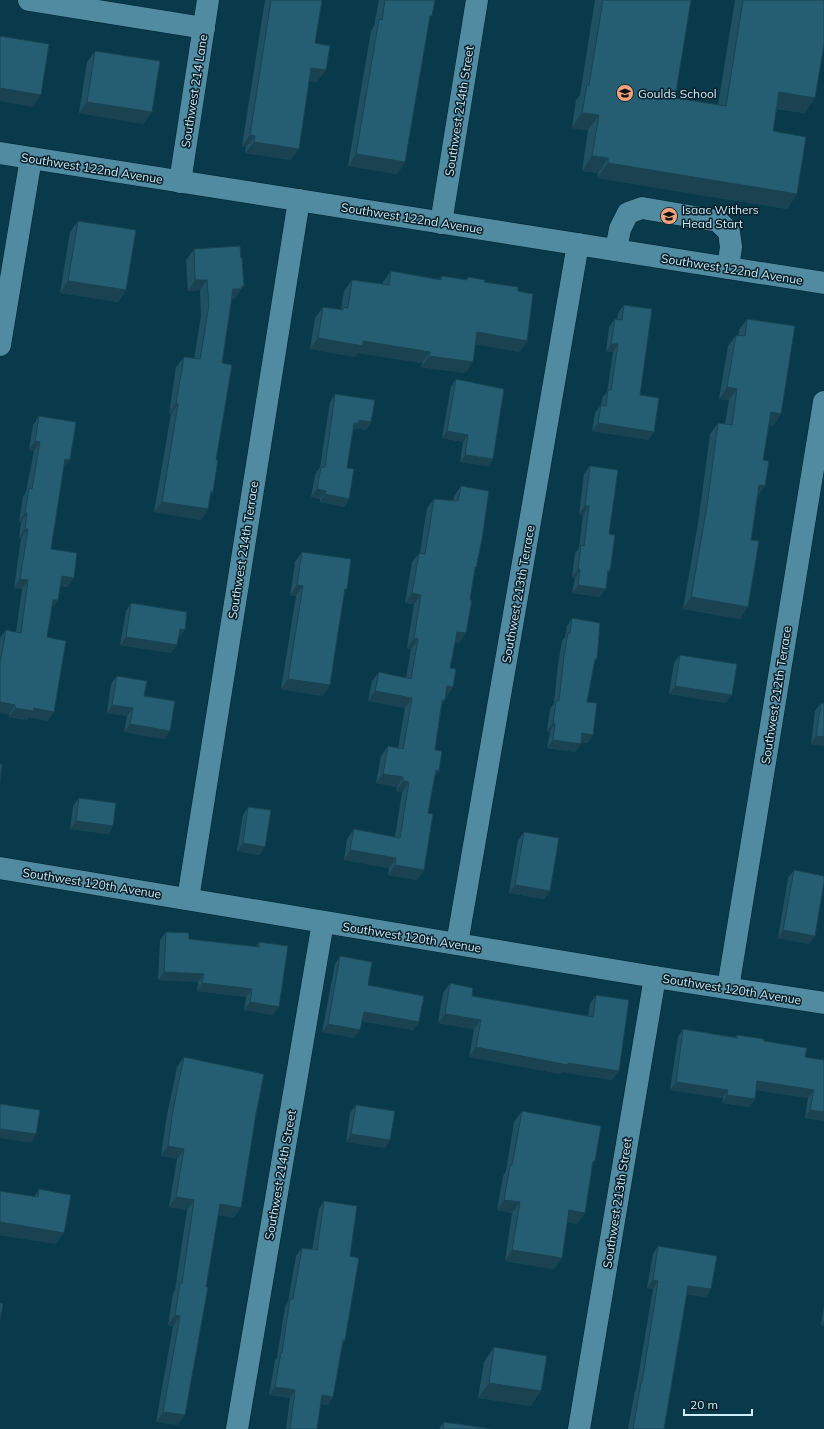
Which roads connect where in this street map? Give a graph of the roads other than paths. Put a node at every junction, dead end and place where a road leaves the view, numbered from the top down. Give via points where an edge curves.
1 (29, 0) edge
2 (208, 0) edge
3 (478, 0) edge
4 (204, 28) junction
5 (0, 153) edge
6 (31, 158) junction
7 (180, 182) junction
8 (299, 200) junction
9 (441, 223) junction
10 (578, 244) junction
11 (616, 250) junction
12 (728, 268) junction
13 (824, 284) edge
14 (0, 345) edge
15 (824, 402) edge
16 (0, 868) edge
17 (188, 899) junction
18 (323, 922) junction
19 (457, 944) junction
20 (654, 977) junction
21 (728, 988) junction
22 (824, 1004) edge
23 (237, 1429) edge
24 (579, 1429) edge

1 - 4 street
2 - 4 street, Southwest 214 Lane
3 - 9 street, Southwest 214th Street
4 - 7 street, Southwest 214 Lane
5 - 6 street, Southwest 122nd Avenue
6 - 7 street, Southwest 122nd Avenue
6 - 14 street
7 - 8 street, Southwest 122nd Avenue
8 - 9 street, Southwest 122nd Avenue
8 - 17 street, Southwest 214th Terrace
9 - 10 street, Southwest 122nd Avenue
10 - 11 street, Southwest 122nd Avenue
10 - 19 street, Southwest 213th Terrace
11 - 12 street, Southwest 122nd Avenue
11 - 12 street via 620,229 628,213 642,208 718,221 729,232 731,247
12 - 13 street, Southwest 122nd Avenue
15 - 21 street, Southwest 212th Terrace
16 - 17 street, Southwest 120th Avenue
17 - 18 street, Southwest 120th Avenue
18 - 19 street, Southwest 120th Avenue
18 - 23 street, Southwest 214th Street
19 - 20 street, Southwest 120th Avenue
20 - 21 street, Southwest 120th Avenue
20 - 24 street, Southwest 213th Street
21 - 22 street, Southwest 120th Avenue

